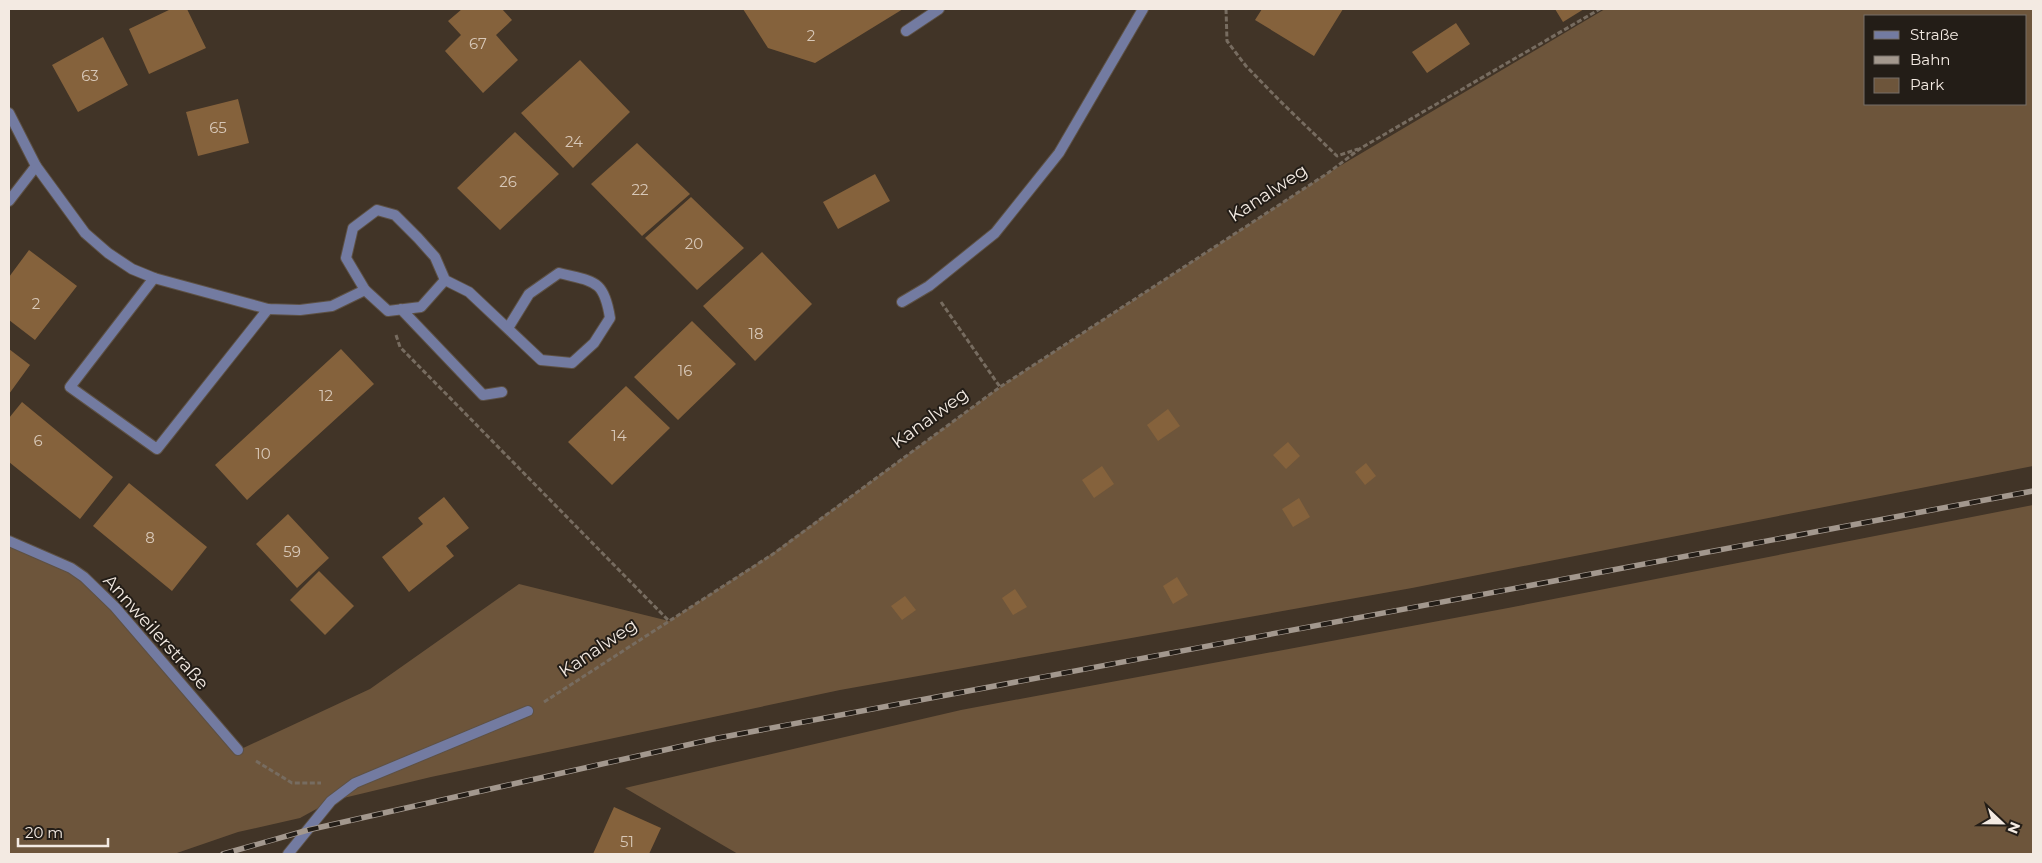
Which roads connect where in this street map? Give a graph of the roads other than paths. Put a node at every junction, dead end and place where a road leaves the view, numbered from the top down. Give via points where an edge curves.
1 (938, 9) edge
2 (1143, 9) edge
3 (906, 31) dead end
4 (9, 113) edge
5 (36, 166) junction
6 (9, 201) edge
7 (154, 278) junction
8 (445, 280) junction
9 (365, 290) junction
10 (902, 302) dead end
11 (268, 308) junction
12 (401, 309) junction
13 (508, 328) junction
14 (502, 392) dead end
15 (9, 541) edge
16 (528, 711) road end
17 (238, 750) road end
18 (288, 854) edge

1 - 3 street
2 - 10 street via 1060,153 995,233 930,286
4 - 5 street
5 - 6 street
5 - 7 street via 85,233 108,254
7 - 11 street
7 - 11 street via 70,387 157,449
8 - 9 street via 435,257 418,238 395,215 377,210 353,228 346,258
8 - 12 street via 420,307
8 - 13 street via 469,292
9 - 11 street via 332,306 300,310
9 - 12 street via 388,310
12 - 14 street via 483,394
13 - 13 street via 541,360 572,363 594,343 610,318 607,298 596,283 559,273 529,294
15 - 17 street, Annweilerstraße via 84,577 115,607
16 - 18 street via 355,782 331,800

